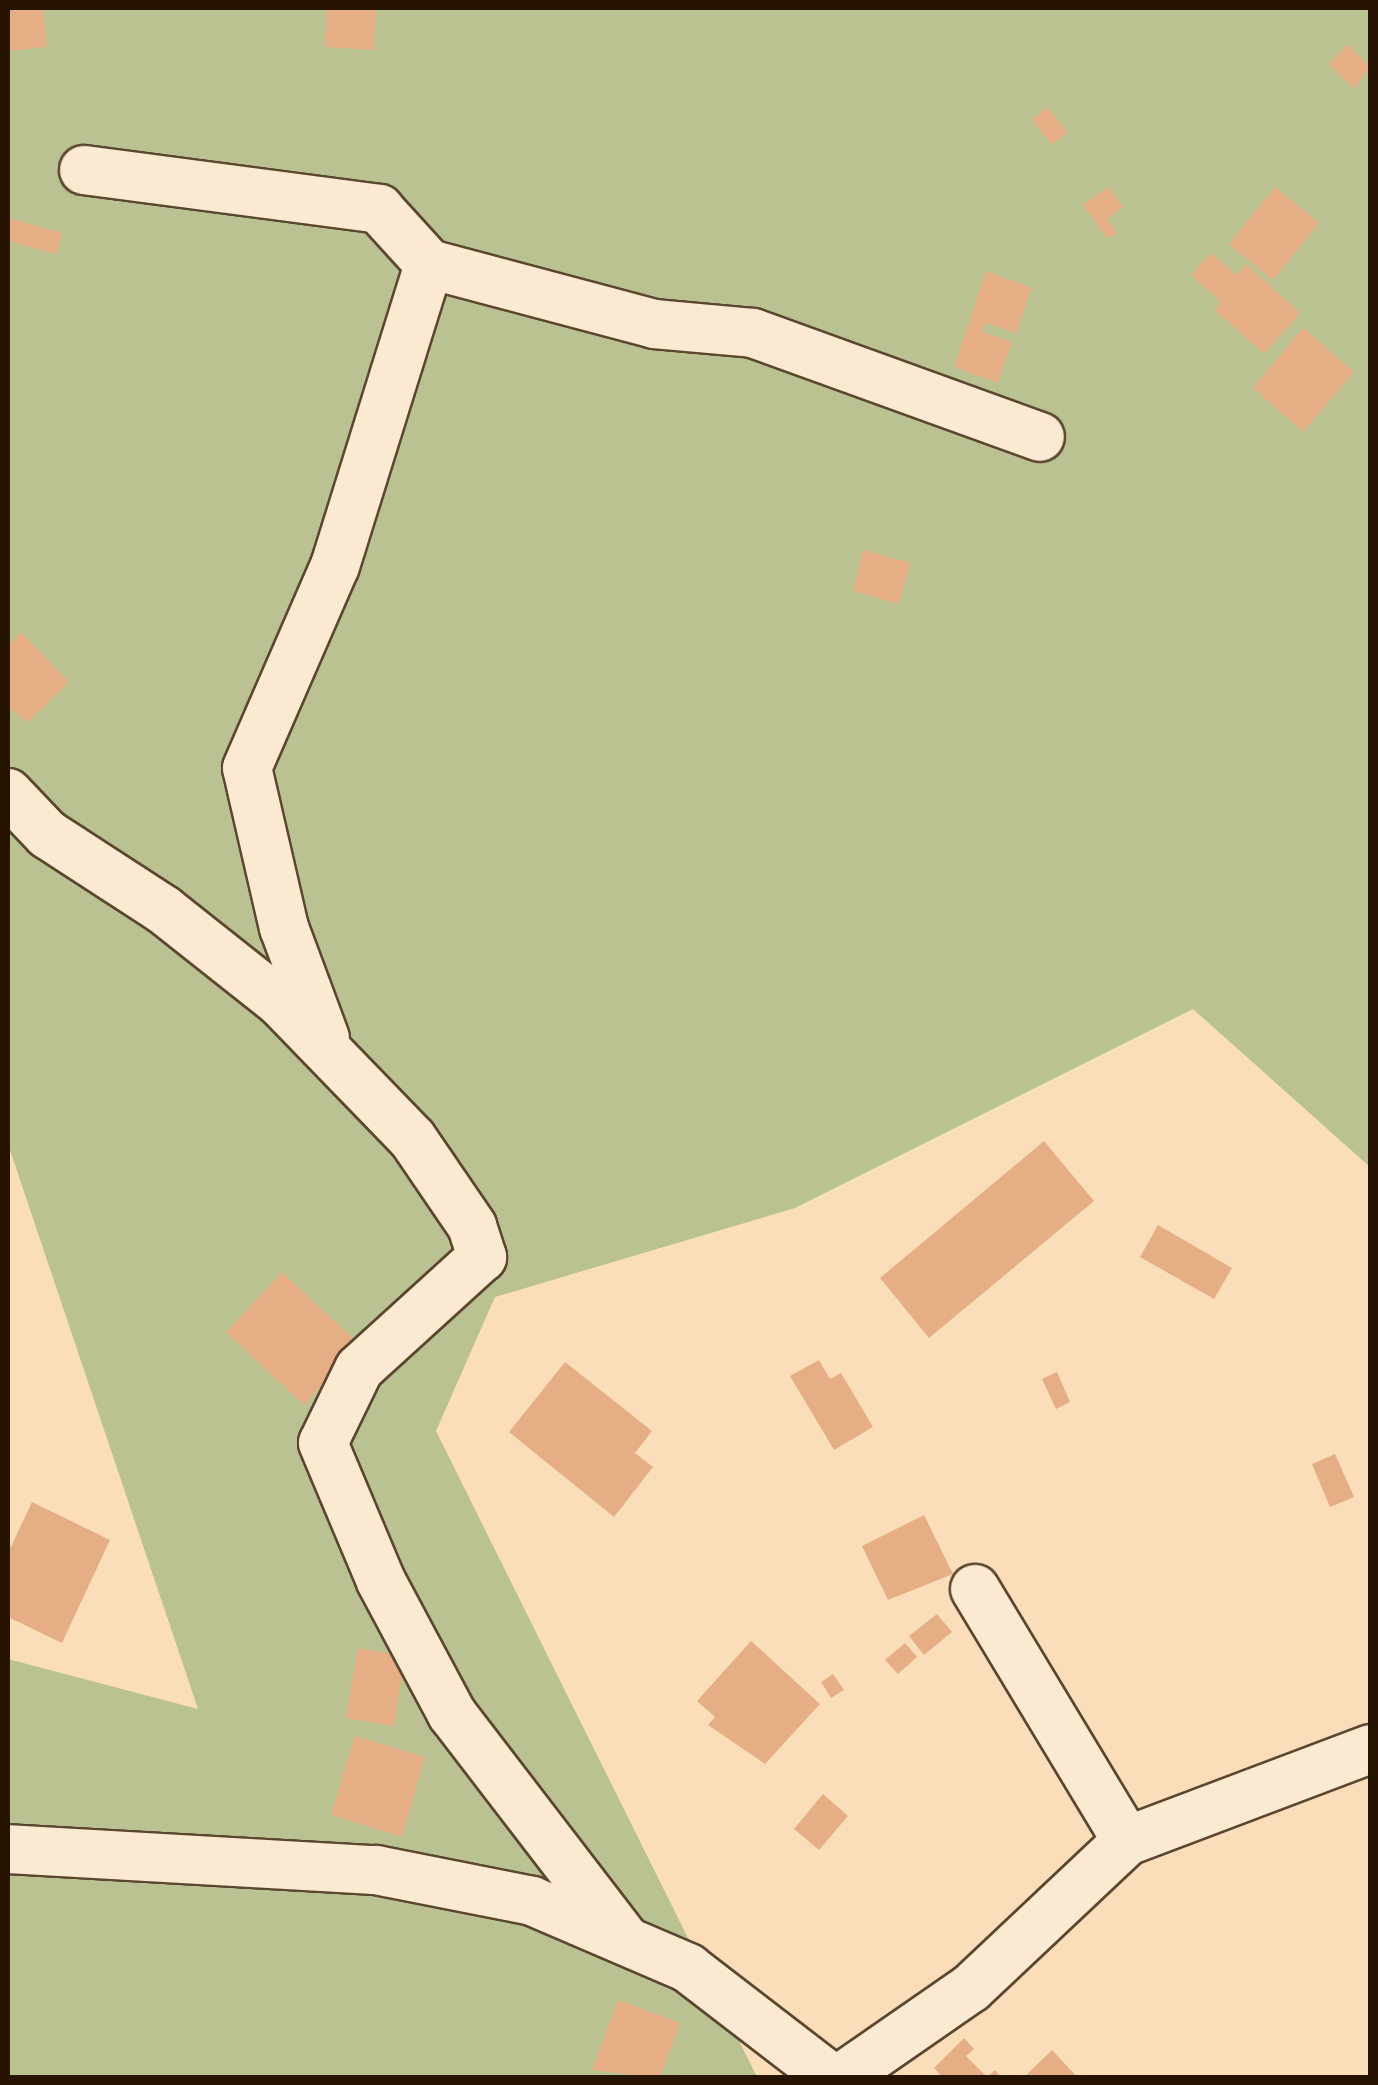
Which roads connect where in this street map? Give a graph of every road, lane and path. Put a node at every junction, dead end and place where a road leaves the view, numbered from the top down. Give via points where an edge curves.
1 (84, 170) dead end
2 (430, 264) junction
3 (1040, 437) dead end
4 (8, 792) edge
5 (332, 1055) junction
6 (975, 1589) dead end
7 (1370, 1749) edge
8 (1127, 1840) junction
9 (8, 1850) edge
10 (624, 1937) junction
11 (830, 2078) edge
12 (841, 2078) edge

1 - 2 street via 378,209
2 - 3 street via 654,324 753,334
2 - 5 street via 335,566 248,768 284,928
4 - 5 street via 47,834 164,910 280,1002
5 - 10 street via 412,1138 472,1226 482,1257 359,1370 323,1443 382,1581 452,1714
6 - 8 street
7 - 8 street
8 - 12 street via 971,1988
9 - 10 street via 461,1882
10 - 11 street via 688,1968

